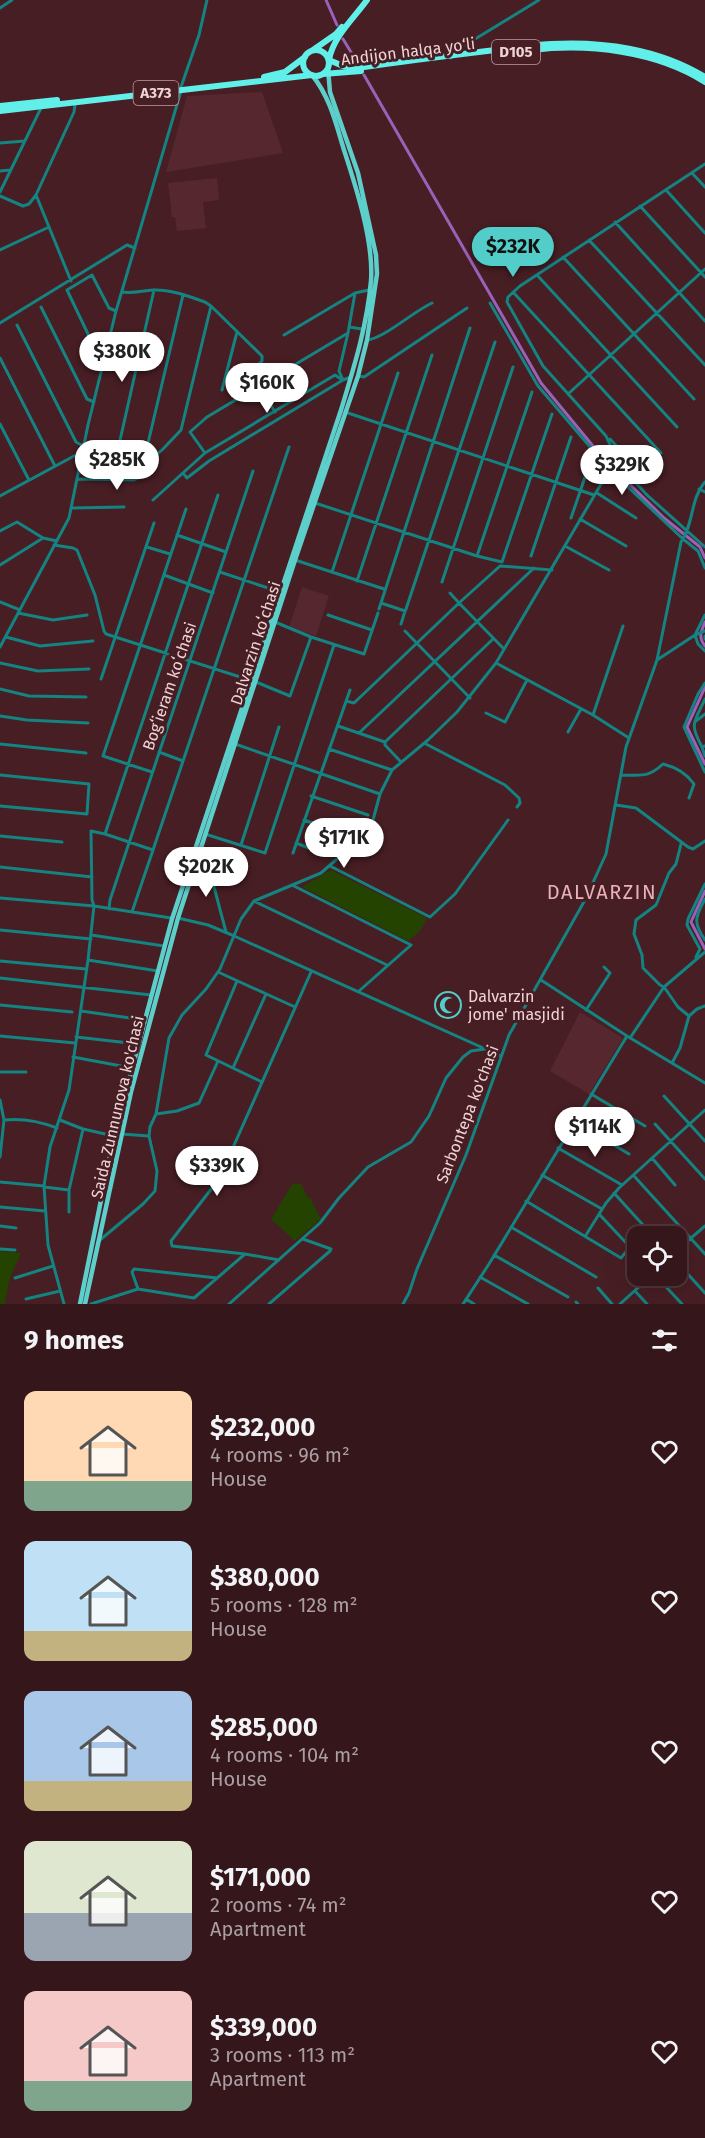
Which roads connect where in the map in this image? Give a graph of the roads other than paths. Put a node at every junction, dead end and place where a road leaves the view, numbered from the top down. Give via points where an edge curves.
1 (12, 0) edge
2 (207, 0) edge
3 (362, 0) edge
4 (368, 0) edge
5 (540, 0) edge
6 (0, 8) edge
7 (333, 46) junction
8 (308, 55) junction
9 (451, 57) junction
10 (329, 60) junction
11 (340, 65) junction
12 (326, 73) junction
13 (312, 75) junction
14 (705, 77) edge
15 (705, 82) edge
16 (181, 89) junction
17 (76, 102) junction
18 (0, 106) edge
19 (42, 106) junction
20 (0, 111) edge
21 (25, 141) junction
22 (0, 143) edge
23 (705, 164) edge
24 (10, 170) junction
25 (0, 171) edge
26 (692, 173) junction
27 (705, 187) edge
28 (666, 190) junction
29 (0, 194) edge
30 (36, 195) junction
31 (640, 206) junction
32 (615, 222) junction
33 (49, 227) junction
34 (705, 233) edge
35 (589, 240) junction
36 (135, 248) junction
37 (0, 250) edge
38 (563, 257) junction
39 (705, 269) edge
40 (701, 273) junction
41 (374, 274) junction
42 (537, 275) junction
43 (705, 277) edge
44 (70, 281) junction
45 (154, 290) junction
46 (372, 290) junction
47 (122, 292) junction
48 (513, 292) junction
49 (679, 292) junction
50 (355, 294) junction
51 (183, 295) junction
52 (432, 303) dead end
53 (490, 303) dead end
54 (211, 306) junction
55 (41, 307) dead end
56 (467, 308) dead end
57 (116, 311) junction
58 (657, 313) junction
59 (705, 321) edge
60 (0, 324) edge
61 (17, 325) dead end
62 (349, 327) junction
63 (470, 328) dead end
64 (364, 329) junction
65 (237, 332) junction
66 (348, 333) junction
67 (634, 333) junction
68 (284, 335) dead end
69 (368, 340) junction
70 (495, 342) dead end
71 (362, 351) junction
72 (432, 355) dead end
73 (611, 355) junction
74 (0, 358) edge
75 (104, 359) junction
76 (705, 365) edge
77 (513, 367) dead end
78 (398, 373) dead end
79 (589, 375) junction
80 (358, 376) junction
81 (351, 377) junction
82 (343, 380) junction
83 (259, 386) junction
84 (222, 390) dead end
85 (532, 392) dead end
86 (568, 394) junction
87 (694, 399) dead end
88 (94, 402) junction
89 (275, 412) junction
90 (345, 412) junction
91 (552, 414) dead end
92 (0, 424) edge
93 (381, 424) junction
94 (677, 427) dead end
95 (406, 432) junction
96 (606, 436) junction
97 (571, 437) dead end
98 (432, 441) junction
99 (83, 446) junction
100 (289, 447) dead end
101 (458, 450) junction
102 (594, 451) junction
103 (205, 453) junction
104 (661, 453) dead end
105 (82, 456) junction
106 (483, 458) junction
107 (615, 461) junction
108 (144, 465) junction
109 (55, 466) junction
110 (507, 466) junction
111 (610, 468) junction
112 (253, 471) dead end
113 (182, 473) junction
114 (531, 474) junction
115 (78, 478) junction
116 (29, 480) junction
117 (111, 480) junction
118 (648, 480) dead end
119 (556, 482) junction
120 (705, 482) edge
121 (699, 489) junction
122 (580, 490) junction
123 (705, 492) edge
124 (1, 494) edge
125 (596, 494) junction
126 (218, 495) dead end
127 (153, 500) dead end
128 (315, 503) junction
129 (124, 507) dead end
130 (72, 508) junction
131 (186, 509) dead end
132 (351, 514) junction
133 (571, 518) dead end
134 (636, 518) dead end
135 (580, 519) junction
136 (154, 523) dead end
137 (376, 523) junction
138 (0, 531) edge
139 (403, 531) junction
140 (687, 532) junction
141 (177, 535) junction
142 (43, 538) junction
143 (683, 539) junction
144 (429, 540) junction
145 (56, 543) junction
146 (202, 543) junction
147 (565, 546) junction
148 (626, 546) dead end
149 (147, 547) junction
150 (705, 547) edge
151 (454, 549) junction
152 (226, 552) junction
153 (296, 552) junction
154 (170, 554) junction
155 (477, 556) junction
156 (531, 556) dead end
157 (295, 560) junction
158 (0, 565) edge
159 (534, 568) junction
160 (705, 568) edge
161 (552, 570) junction
162 (609, 570) dead end
163 (220, 572) junction
164 (332, 572) junction
165 (164, 575) junction
166 (244, 580) junction
167 (357, 580) junction
168 (442, 582) dead end
169 (189, 584) junction
170 (384, 589) junction
171 (280, 592) junction
172 (213, 593) junction
173 (450, 593) dead end
174 (0, 602) edge
175 (381, 603) junction
176 (459, 603) junction
177 (19, 611) junction
178 (405, 611) junction
179 (87, 615) dead end
180 (328, 615) dead end
181 (705, 615) edge
182 (477, 621) junction
183 (275, 622) junction
184 (401, 624) dead end
185 (623, 626) dead end
186 (372, 630) junction
187 (405, 631) dead end
188 (705, 631) edge
189 (696, 635) junction
190 (6, 637) junction
191 (116, 637) junction
192 (311, 637) junction
193 (493, 639) junction
194 (93, 641) dead end
195 (417, 643) junction
196 (140, 645) junction
197 (334, 645) junction
198 (0, 647) edge
199 (504, 649) junction
200 (705, 651) edge
201 (164, 654) junction
202 (657, 660) junction
203 (434, 661) junction
204 (189, 662) junction
205 (0, 663) edge
206 (496, 663) junction
207 (89, 669) dead end
208 (214, 670) junction
209 (101, 679) dead end
210 (451, 679) junction
211 (527, 680) junction
212 (253, 682) junction
213 (705, 683) edge
214 (0, 689) edge
215 (350, 690) dead end
216 (86, 697) dead end
217 (470, 698) junction
218 (705, 699) edge
219 (346, 701) junction
220 (580, 709) junction
221 (486, 713) dead end
222 (705, 714) edge
223 (593, 715) junction
224 (0, 716) edge
225 (241, 716) junction
226 (696, 721) junction
227 (88, 723) dead end
228 (337, 726) junction
229 (279, 727) dead end
230 (568, 732) dead end
231 (359, 733) junction
232 (629, 738) junction
233 (385, 742) junction
234 (424, 743) junction
235 (0, 744) edge
236 (235, 744) junction
237 (703, 747) edge
238 (329, 749) junction
239 (159, 752) junction
240 (86, 753) dead end
241 (271, 756) junction
242 (705, 756) edge
243 (183, 761) junction
244 (401, 762) junction
245 (127, 764) junction
246 (295, 764) junction
247 (392, 770) junction
248 (152, 772) junction
249 (320, 772) junction
250 (705, 772) edge
251 (0, 775) edge
252 (622, 776) junction
253 (380, 794) junction
254 (311, 796) junction
255 (689, 798) dead end
256 (616, 805) junction
257 (0, 806) edge
258 (517, 807) dead end
259 (368, 815) dead end
260 (304, 820) junction
261 (508, 820) dead end
262 (105, 834) junction
263 (206, 834) junction
264 (0, 836) edge
265 (357, 840) junction
266 (705, 841) edge
267 (62, 842) dead end
268 (129, 842) junction
269 (296, 843) junction
270 (681, 844) junction
271 (241, 845) junction
272 (153, 850) junction
273 (314, 850) dead end
274 (293, 853) dead end
275 (198, 857) junction
276 (330, 866) junction
277 (0, 867) edge
278 (92, 877) junction
279 (705, 884) edge
280 (292, 885) junction
281 (0, 898) edge
282 (705, 899) edge
283 (254, 900) junction
284 (94, 906) junction
285 (109, 909) junction
286 (132, 912) junction
287 (175, 918) junction
288 (0, 930) edge
289 (226, 933) junction
290 (232, 935) junction
291 (91, 937) junction
292 (705, 940) edge
293 (164, 946) junction
294 (704, 954) edge
295 (0, 960) edge
296 (88, 960) junction
297 (695, 960) junction
298 (387, 965) junction
299 (604, 967) dead end
300 (86, 969) junction
301 (158, 971) junction
302 (218, 972) junction
303 (311, 972) junction
304 (0, 978) edge
305 (541, 980) junction
306 (237, 981) junction
307 (84, 986) junction
308 (664, 987) junction
309 (358, 991) junction
310 (266, 994) junction
311 (151, 995) junction
312 (0, 1005) edge
313 (705, 1006) edge
314 (296, 1007) junction
315 (586, 1010) junction
316 (81, 1011) junction
317 (72, 1012) dead end
318 (689, 1016) junction
319 (145, 1020) junction
320 (0, 1036) edge
321 (76, 1036) junction
322 (628, 1037) junction
323 (75, 1043) junction
324 (138, 1044) junction
325 (486, 1049) junction
326 (501, 1056) junction
327 (73, 1058) junction
328 (218, 1061) junction
329 (672, 1063) junction
330 (132, 1068) junction
331 (233, 1068) junction
332 (0, 1072) edge
333 (26, 1072) dead end
334 (262, 1082) junction
335 (705, 1083) edge
336 (591, 1094) junction
337 (664, 1096) dead end
338 (0, 1100) edge
339 (705, 1110) edge
340 (156, 1114) junction
341 (60, 1120) junction
342 (3, 1122) edge
343 (575, 1122) junction
344 (655, 1124) dead end
345 (690, 1124) junction
346 (645, 1126) dead end
347 (57, 1128) junction
348 (83, 1129) junction
349 (121, 1134) junction
350 (114, 1136) junction
351 (150, 1136) junction
352 (705, 1141) edge
353 (670, 1142) junction
354 (558, 1148) junction
355 (628, 1154) dead end
356 (0, 1157) edge
357 (652, 1158) junction
358 (542, 1175) junction
359 (633, 1175) junction
360 (705, 1179) edge
361 (0, 1182) edge
362 (622, 1185) junction
363 (675, 1185) dead end
364 (44, 1187) junction
365 (69, 1190) junction
366 (614, 1193) junction
367 (526, 1201) junction
368 (0, 1207) edge
369 (602, 1209) junction
370 (45, 1211) junction
371 (69, 1212) dead end
372 (599, 1214) junction
373 (644, 1226) edge
374 (705, 1226) edge
375 (0, 1227) edge
376 (511, 1227) junction
377 (16, 1228) dead end
378 (586, 1235) junction
379 (690, 1237) junction
380 (303, 1239) junction
381 (687, 1240) edge
382 (98, 1241) junction
383 (0, 1249) edge
384 (15, 1250) dead end
385 (245, 1254) junction
386 (705, 1254) edge
387 (494, 1255) junction
388 (279, 1260) junction
389 (53, 1266) junction
390 (687, 1274) edge
391 (480, 1277) junction
392 (596, 1277) dead end
393 (15, 1278) dead end
394 (87, 1278) junction
395 (218, 1278) junction
396 (641, 1286) edge
397 (665, 1286) edge
398 (598, 1288) dead end
399 (138, 1289) junction
400 (60, 1291) junction
401 (635, 1291) junction
402 (705, 1293) edge
403 (568, 1297) dead end
404 (26, 1299) dead end
405 (466, 1299) junction
406 (64, 1304) edge
407 (80, 1304) edge
408 (87, 1304) edge
409 (229, 1304) edge
410 (269, 1304) edge
411 (403, 1304) edge
412 (463, 1304) edge
413 (474, 1304) edge
414 (528, 1304) edge
415 (612, 1304) edge
416 (620, 1304) edge
417 (646, 1304) edge
418 (682, 1304) edge

1 - 6 street
2 - 16 street
3 - 8 highway, A373 via 336,34
4 - 7 highway
5 - 9 street
7 - 10 highway
7 - 11 highway via 333,56
8 - 10 highway via 320,51
8 - 13 highway via 305,69
8 - 16 highway, A373 via 276,76
9 - 11 highway, Andijon halqa yo‘li / D105 via 364,67
9 - 12 highway, Andijon halqa yo‘li / D105
9 - 14 highway, Andijon halqa yo‘li / D105 via 552,44 597,44 657,55
9 - 15 highway, Andijon halqa yo‘li / D105 via 537,49 597,49 655,60
10 - 11 highway, Andijon halqa yo‘li / D105
10 - 12 highway
12 - 13 highway, A373
12 - 41 main road via 358,173 376,255
13 - 16 highway, A373
13 - 41 main road via 326,95 350,168
16 - 17 highway, A373
16 - 18 highway, A373
16 - 36 street
17 - 19 highway, A373
17 - 30 street
19 - 20 highway, A373
19 - 21 street
21 - 22 street
21 - 24 street
23 - 26 street
24 - 25 street
24 - 29 street
26 - 27 street
26 - 28 street
28 - 31 street
28 - 34 street
29 - 30 street via 23,206
30 - 33 street
31 - 32 street
31 - 40 street
32 - 35 street
32 - 49 street
33 - 37 street
33 - 44 street
35 - 38 street
35 - 58 street
36 - 44 street via 126,245
36 - 47 street
38 - 42 street
38 - 67 street
39 - 40 street
40 - 43 street
40 - 49 street
41 - 46 main road
42 - 48 street
42 - 73 street
44 - 60 street
45 - 47 street
45 - 51 street
45 - 117 street
46 - 50 street
46 - 64 main road
46 - 69 main road
47 - 57 street
48 - 79 street
48 - 86 street via 507,302 543,366
49 - 58 street
49 - 59 street
50 - 62 street
50 - 68 street
51 - 54 street
51 - 108 street
52 - 69 street
53 - 102 street via 538,386
54 - 65 street
54 - 108 street via 181,430
55 - 88 street via 87,399
56 - 80 street via 364,377
57 - 75 street
57 - 75 street via 109,308 92,275 67,290 98,355
58 - 67 street
58 - 76 street
61 - 99 street via 76,442
62 - 64 street
62 - 66 street
63 - 98 street
64 - 71 main road
65 - 83 street via 262,356 252,372
65 - 84 street
66 - 82 street via 339,371
66 - 83 street
67 - 73 street
67 - 87 street
69 - 71 main road
70 - 101 street
71 - 80 main road
71 - 81 main road
72 - 95 street
73 - 79 street
73 - 94 street
74 - 109 street
75 - 88 street
77 - 106 street
78 - 93 street
79 - 86 street
79 - 104 street
80 - 90 main road, Dalvarzin koʻchasi
81 - 82 street
81 - 153 main road, Dalvarzin koʻchasi
82 - 89 street via 335,375
82 - 113 street via 208,461 187,478
83 - 89 street
83 - 103 street via 191,430
85 - 110 street
86 - 96 street
88 - 99 street
89 - 103 street
90 - 93 street
90 - 128 main road, Dalvarzin koʻchasi
91 - 114 street
92 - 116 street
93 - 95 street
93 - 132 street
95 - 98 street
95 - 137 street
96 - 107 street
96 - 118 street
97 - 119 street
98 - 101 street
98 - 139 street
99 - 105 street
100 - 166 street
101 - 106 street
101 - 144 street
102 - 111 street
102 - 122 street
103 - 113 street
105 - 109 street
105 - 115 street
106 - 110 street
106 - 151 street
107 - 111 street
107 - 140 street
108 - 117 street via 138,479
109 - 116 street
110 - 114 street
110 - 155 street
111 - 125 street
111 - 143 street
112 - 152 street, Bogʻieram koʻchasi
113 - 127 street
114 - 119 street
114 - 155 street via 502,562
115 - 117 street
115 - 130 street
116 - 124 street
119 - 122 street
119 - 156 street
120 - 121 street
121 - 123 street
121 - 140 street, Sarbontepa ko'chasi
122 - 125 street
122 - 133 street
125 - 134 street
125 - 135 street
126 - 146 street
128 - 132 street
128 - 153 main road, Dalvarzin koʻchasi
129 - 130 street
130 - 145 street
131 - 141 street
132 - 137 street
132 - 164 street
135 - 147 street
135 - 148 street
136 - 149 street
137 - 139 street
137 - 167 street
138 - 142 street via 17,522
139 - 144 street
139 - 170 street
140 - 143 street, Sarbontepa ko'chasi
140 - 150 street
141 - 146 street
141 - 154 street
142 - 145 street
142 - 158 street
143 - 160 street via 698,551
143 - 202 street, Sarbontepa ko'chasi
144 - 151 street
144 - 178 street
145 - 177 street
145 - 191 street via 77,550 104,631
146 - 152 street
146 - 169 street
147 - 161 street
147 - 162 street
149 - 154 street
149 - 191 street
151 - 155 street
151 - 168 street
152 - 163 street, Bogʻieram koʻchasi
153 - 157 main road, Dalvarzin koʻchasi
153 - 171 main road, Dalvarzin koʻchasi
154 - 165 street
157 - 164 street
157 - 183 main road, Dalvarzin koʻchasi
159 - 161 street
159 - 176 street via 500,566
159 - 182 street
161 - 199 street
163 - 166 street
163 - 172 street, Bogʻieram koʻchasi
164 - 167 street
165 - 169 street
165 - 196 street
166 - 171 street
166 - 208 street
167 - 170 street
169 - 172 street
169 - 201 street
170 - 175 street
171 - 212 main road, Dalvarzin koʻchasi
172 - 204 street, Bogʻieram koʻchasi
173 - 176 street
174 - 177 street
175 - 178 street
175 - 186 street
176 - 182 street
176 - 195 street
177 - 179 street via 53,620
177 - 190 street
178 - 184 street
180 - 186 street
181 - 189 street
182 - 193 street
182 - 203 street
183 - 192 street
183 - 212 main road, Dalvarzin koʻchasi
185 - 223 street
186 - 197 street via 364,654
187 - 195 street
188 - 189 street
189 - 200 street
189 - 202 street
190 - 194 street via 40,646
190 - 198 street
191 - 196 street
191 - 209 street
192 - 197 street
192 - 212 street via 290,696
193 - 199 street
193 - 210 street
195 - 203 street
195 - 219 street via 354,703
196 - 201 street
196 - 245 street via 103,756
197 - 246 street
199 - 206 street
201 - 204 street
201 - 245 street
202 - 232 street, Sarbontepa ko'chasi
203 - 210 street
203 - 231 street
204 - 208 street
204 - 239 street, Bogʻieram koʻchasi
205 - 207 street via 38,671
206 - 211 street
206 - 217 street
208 - 212 street
208 - 243 street
210 - 217 street
210 - 233 street
211 - 220 street
211 - 221 street via 505,722
212 - 225 main road, Dalvarzin koʻchasi
213 - 250 street via 684,727
214 - 216 street via 29,696
215 - 219 street
217 - 234 street
218 - 226 street
219 - 228 street
220 - 223 street
220 - 230 street
222 - 226 street
223 - 232 street
224 - 227 street
225 - 236 main road, Dalvarzin koʻchasi
225 - 287 main road, Dalvarzin koʻchasi
226 - 237 street via 694,732
228 - 231 street
228 - 238 street
229 - 241 street
231 - 233 street
232 - 252 street, Sarbontepa ko'chasi
233 - 244 street
234 - 244 street
234 - 258 street via 505,785 519,798
235 - 240 street
236 - 241 street
236 - 263 main road, Dalvarzin koʻchasi
237 - 242 street
238 - 247 street
238 - 249 street
239 - 243 street
239 - 248 street, Bogʻieram koʻchasi
241 - 246 street
241 - 271 street
243 - 272 street
244 - 247 street
245 - 248 street
245 - 262 street
246 - 249 street
246 - 271 street via 265,854
247 - 253 street
248 - 268 street, Bogʻieram koʻchasi
249 - 253 street
249 - 254 street
251 - 257 street via 89,784 87,814
252 - 255 street via 646,775 663,764 672,766 694,784
252 - 256 street, Sarbontepa ko'chasi
253 - 265 street via 373,820
254 - 259 street
254 - 260 street
256 - 270 street via 636,808
256 - 305 street, Sarbontepa ko'chasi via 606,854
260 - 265 street
260 - 269 street
261 - 276 street via 455,894 430,916
262 - 268 street
262 - 278 street via 92,831
263 - 271 street
263 - 275 main road, Dalvarzin koʻchasi
264 - 267 street
265 - 276 street
266 - 270 street via 693,849
268 - 272 street
268 - 285 street, Bogʻieram koʻchasi
269 - 273 street
269 - 274 street
270 - 308 street via 656,905 639,916 635,925 643,968
272 - 286 street
275 - 287 main road, Dalvarzin koʻchasi
275 - 289 street via 209,868
276 - 280 street
277 - 278 street
278 - 284 street
279 - 297 street via 687,919 700,949
280 - 283 street
280 - 298 street via 410,944
281 - 284 street
282 - 292 street via 696,924
283 - 290 street
283 - 298 street
284 - 285 street
284 - 291 street
285 - 286 street
286 - 287 street
287 - 289 street
287 - 293 main road, Saida Zunnunova ko'chasi
287 - 349 main road, Saida Zunnunova ko'chasi
288 - 291 street
289 - 290 street
290 - 302 street
290 - 303 street
291 - 293 street
291 - 296 street
293 - 301 main road, Saida Zunnunova ko'chasi
294 - 297 street
295 - 300 street
296 - 300 street
296 - 301 street
297 - 308 street
298 - 309 street
299 - 315 street via 610,973
300 - 307 street
301 - 311 main road, Saida Zunnunova ko'chasi
302 - 306 street
302 - 340 street via 182,1016 170,1038
303 - 309 street
303 - 314 street
304 - 307 street
305 - 315 street
305 - 326 street, Sarbontepa ko'chasi
306 - 310 street
306 - 328 street via 206,1055
307 - 311 street
307 - 316 street
308 - 318 street
308 - 322 street
309 - 325 street
310 - 314 street
310 - 331 street
311 - 319 main road, Saida Zunnunova ko'chasi
312 - 317 street
313 - 318 street
314 - 334 street
315 - 322 street
316 - 319 street
316 - 321 street
318 - 329 street
319 - 324 main road, Saida Zunnunova ko'chasi
320 - 323 street
321 - 323 street
321 - 324 street
322 - 329 street
322 - 336 street
323 - 327 street
324 - 330 main road, Saida Zunnunova ko'chasi
325 - 326 street
325 - 380 street via 471,1051 463,1057 446,1078 429,1116 411,1142 368,1167
326 - 411 street, Sarbontepa ko'chasi via 466,1155
327 - 330 street
327 - 341 street
328 - 331 street
328 - 340 street via 199,1103
329 - 335 street
330 - 350 main road, Saida Zunnunova ko'chasi
331 - 334 street
332 - 333 street
334 - 385 street via 219,1179 171,1241 172,1246
336 - 343 street
336 - 346 street
337 - 345 street
338 - 342 street
339 - 345 street
340 - 351 street
341 - 347 street
341 - 348 street
342 - 347 street via 20,1118
342 - 356 street
343 - 354 street
343 - 355 street
344 - 353 street
345 - 352 street
345 - 353 street
347 - 364 street
348 - 350 street
348 - 365 street
349 - 351 street
349 - 382 main road, Saida Zunnunova ko'chasi
350 - 394 main road, Saida Zunnunova ko'chasi
351 - 382 street via 157,1171 155,1191
353 - 357 street
353 - 360 street
354 - 358 street
354 - 362 street
357 - 359 street
357 - 363 street
358 - 367 street
358 - 369 street
359 - 362 street
359 - 379 street
361 - 364 street
362 - 366 street
364 - 365 street
364 - 370 street
365 - 371 street
366 - 369 street
366 - 373 street
367 - 376 street
367 - 378 street
368 - 370 street
369 - 372 street
370 - 389 street
372 - 378 street
372 - 378 street via 630,1247 621,1257
374 - 379 street
375 - 377 street
376 - 387 street
376 - 392 street
379 - 381 street
379 - 386 street
380 - 388 street
380 - 410 street via 331,1249
382 - 394 main road, Saida Zunnunova ko'chasi
383 - 384 street
385 - 388 street
385 - 395 street
387 - 391 street
387 - 403 street
388 - 409 street
389 - 393 street
389 - 400 street
390 - 402 street
391 - 405 street
391 - 414 street
394 - 407 main road, Saida Zunnunova ko'chasi
394 - 408 main road, Saida Zunnunova ko'chasi
395 - 399 street via 194,1298
395 - 399 street via 134,1269
396 - 401 street
397 - 418 street
398 - 415 street
399 - 408 street
400 - 404 street
400 - 406 street
401 - 416 street
401 - 417 street
405 - 412 street
405 - 413 street

